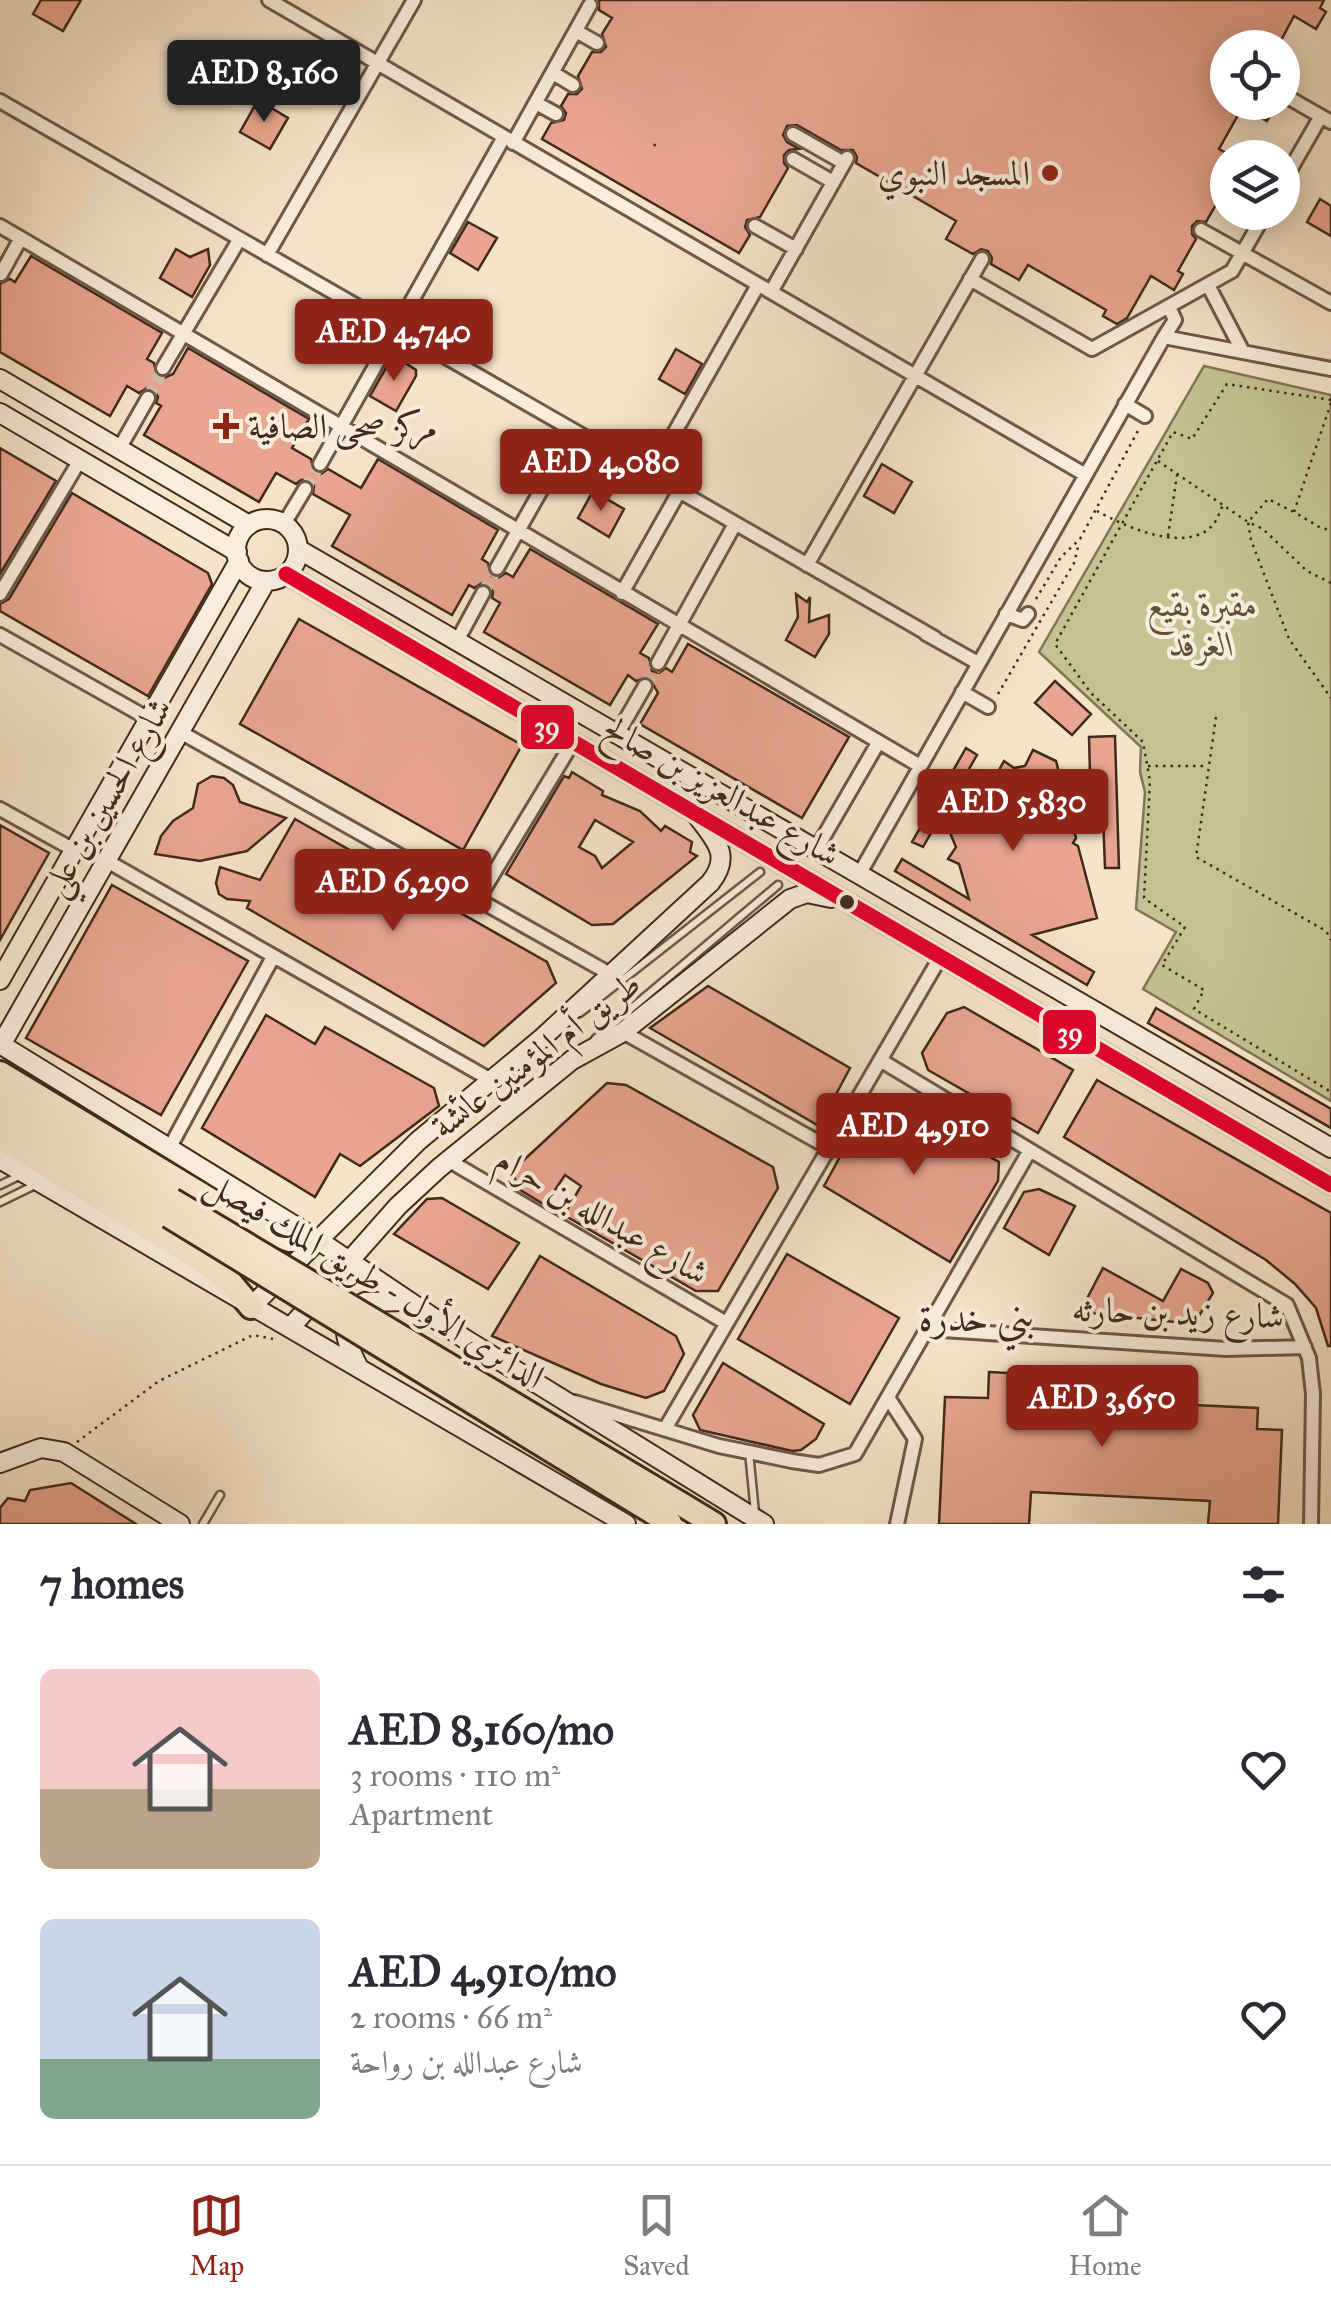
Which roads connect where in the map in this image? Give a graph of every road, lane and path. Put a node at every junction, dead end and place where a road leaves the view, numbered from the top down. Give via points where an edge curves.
1 (268, 0) edge
2 (414, 0) edge
3 (590, 5) dead end
4 (576, 32) junction
5 (597, 43) dead end
6 (378, 64) junction
7 (553, 73) junction
8 (574, 85) dead end
9 (0, 102) edge
10 (536, 102) junction
11 (1300, 104) edge
12 (556, 114) dead end
13 (1326, 119) edge
14 (793, 134) dead end
15 (509, 140) junction
16 (657, 140) dead end
17 (654, 146) dead end
18 (1300, 157) edge
19 (793, 159) dead end
20 (833, 182) junction
21 (0, 226) edge
22 (755, 226) dead end
23 (1202, 230) dead end
24 (1256, 230) edge
25 (20, 238) junction
26 (239, 240) junction
27 (796, 249) junction
28 (1243, 254) junction
29 (266, 255) junction
30 (982, 259) dead end
31 (1, 274) edge
32 (970, 279) junction
33 (758, 284) junction
34 (1208, 284) junction
35 (771, 292) junction
36 (1331, 303) edge
37 (1168, 307) junction
38 (396, 330) junction
39 (184, 334) junction
40 (1164, 337) junction
41 (1243, 352) junction
42 (163, 368) tunnel mouth
43 (1331, 369) edge
44 (916, 376) junction
45 (0, 379) edge
46 (148, 398) tunnel mouth
47 (1331, 402) edge
48 (1125, 404) junction
49 (0, 414) edge
50 (1145, 416) joint
51 (342, 427) junction
52 (574, 432) junction
53 (119, 449) junction
54 (80, 460) junction
55 (1156, 460) junction
56 (320, 464) tunnel mouth
57 (1084, 474) junction
58 (1178, 474) junction
59 (650, 476) junction
60 (305, 490) tunnel mouth
61 (679, 492) junction
62 (1224, 504) junction
63 (1096, 510) junction
64 (1294, 512) junction
65 (1248, 522) junction
66 (284, 524) junction
67 (736, 524) junction
68 (249, 525) junction
69 (1123, 526) junction
70 (1331, 530) edge
71 (517, 531) junction
72 (1168, 536) junction
73 (1080, 539) junction
74 (298, 550) junction
75 (238, 556) junction
76 (806, 565) junction
77 (497, 568) tunnel mouth
78 (286, 574) junction
79 (266, 581) junction
80 (1331, 583) edge
81 (483, 593) tunnel mouth
82 (622, 593) junction
83 (0, 594) edge
84 (1006, 614) junction
85 (1028, 614) joint
86 (679, 626) junction
87 (0, 635) edge
88 (457, 641) junction
89 (658, 663) tunnel mouth
90 (978, 663) junction
91 (1006, 685) dead end
92 (645, 686) tunnel mouth
93 (962, 692) junction
94 (1331, 698) edge
95 (988, 707) dead end
96 (1216, 717) dead end
97 (150, 718) junction
98 (182, 733) junction
99 (618, 733) junction
100 (574, 742) junction
101 (878, 743) junction
102 (920, 766) junction
103 (1147, 766) junction
104 (1208, 766) junction
105 (0, 809) edge
106 (695, 812) junction
107 (817, 848) junction
108 (74, 850) junction
109 (108, 861) junction
110 (760, 872) dead end
111 (860, 873) junction
112 (778, 885) dead end
113 (478, 899) junction
114 (910, 902) junction
115 (855, 906) junction
116 (894, 929) junction
117 (1331, 940) edge
118 (941, 956) junction
119 (274, 957) junction
120 (1029, 972) junction
121 (610, 974) junction
122 (1, 977) edge
123 (1014, 998) junction
124 (624, 1032) junction
125 (542, 1039) junction
126 (1, 1044) edge
127 (572, 1060) junction
128 (880, 1060) junction
129 (0, 1073) edge
130 (491, 1080) junction
131 (1331, 1092) edge
132 (0, 1094) edge
133 (0, 1117) edge
134 (0, 1137) edge
135 (170, 1147) junction
136 (829, 1148) junction
137 (1331, 1148) edge
138 (1030, 1150) junction
139 (0, 1159) edge
140 (448, 1160) junction
141 (30, 1179) junction
142 (0, 1185) edge
143 (1331, 1185) edge
144 (0, 1202) edge
145 (318, 1240) junction
146 (349, 1262) junction
147 (406, 1302) junction
148 (251, 1308) junction
149 (726, 1324) junction
150 (290, 1328) junction
151 (928, 1330) junction
152 (274, 1340) dead end
153 (1305, 1347) junction
154 (359, 1368) junction
155 (554, 1396) junction
156 (889, 1399) junction
157 (665, 1429) junction
158 (64, 1452) junction
159 (749, 1452) junction
160 (0, 1463) edge
161 (220, 1496) dead end
162 (153, 1516) edge
163 (674, 1517) edge
164 (760, 1522) edge
165 (180, 1524) edge
166 (203, 1524) edge
167 (625, 1524) edge
168 (714, 1524) edge
169 (896, 1524) edge
170 (1311, 1524) edge

1 - 6 street
2 - 6 street
3 - 4 street
4 - 5 street
4 - 7 street
6 - 15 street
6 - 29 street
7 - 8 street
7 - 10 street
9 - 26 street
10 - 12 street
10 - 15 street
11 - 13 street
13 - 18 street
14 - 20 street via 846,161
15 - 33 street
15 - 38 street
16 - 17 path
19 - 20 street
20 - 27 street
21 - 25 street
22 - 27 street
23 - 28 street
24 - 28 street
25 - 31 street
25 - 39 street
26 - 29 street
26 - 39 street
27 - 35 street
28 - 34 street via 1232,272
28 - 36 street
29 - 38 street
30 - 32 street
32 - 37 street via 1092,349
32 - 44 street
33 - 35 street
33 - 59 street
34 - 37 street
34 - 41 street
35 - 44 street
37 - 40 street via 1175,320
38 - 51 street
38 - 52 street
39 - 42 street
39 - 51 street
40 - 41 street
40 - 48 street
41 - 43 street
44 - 57 street
44 - 76 street
45 - 53 main road
46 - 53 street
47 - 55 path via 1228,384 1192,439 1173,432
47 - 64 path
48 - 50 street
48 - 57 street
49 - 54 main road
50 - 63 path
51 - 56 street
51 - 71 street
52 - 59 street
52 - 71 street
53 - 68 main road
54 - 75 main road
54 - 83 street
55 - 58 path
55 - 69 path
57 - 84 street
58 - 62 path
58 - 72 path
59 - 61 street
60 - 66 street
61 - 67 street
61 - 82 street
62 - 65 path
62 - 72 path via 1211,528
63 - 69 path
63 - 73 path
64 - 65 path via 1268,499
64 - 70 path
65 - 80 path
65 - 94 path via 1289,639
66 - 68 main road via 266,519
66 - 74 main road
67 - 76 street
67 - 86 street
68 - 75 main road
69 - 72 path
69 - 103 path via 1055,644 1090,693 1144,742
71 - 77 street
71 - 82 street
73 - 85 path via 1061,557
73 - 91 path via 1074,564
74 - 78 main road
74 - 88 main road, شارع عبدالعزيز بن صالح
75 - 79 main road via 252,577
75 - 97 main road, شارع الحسين بن علي
76 - 90 street
78 - 79 main road
78 - 100 main road, شارع عبدالعزيز بن صالح
79 - 98 main road, شارع الحسين بن علي
81 - 88 street
82 - 86 street
84 - 85 street via 1023,620
84 - 90 street
86 - 89 street
86 - 101 street
87 - 97 street
88 - 99 main road, شارع عبدالعزيز بن صالح
90 - 93 street
92 - 99 street
93 - 95 street
93 - 102 street
96 - 104 path
97 - 108 main road, شارع الحسين بن علي
98 - 109 main road, شارع الحسين بن علي
98 - 113 street
99 - 107 main road, شارع عبدالعزيز بن صالح
100 - 106 main road, شارع عبدالعزيز بن صالح
100 - 113 street
101 - 102 street
101 - 107 street
102 - 111 street
103 - 104 path
103 - 131 path via 1144,898 1185,928 1162,965 1204,990 1194,1009
104 - 117 path via 1196,856
105 - 108 street
106 - 115 main road, شارع عبدالعزيز بن صالح
106 - 121 main road, طريق أم المؤمنين عائشة via 722,855 721,869
107 - 111 main road, شارع عبدالعزيز بن صالح
108 - 122 main road, شارع الحسين بن علي
109 - 119 street
109 - 126 main road, شارع الحسين بن علي
110 - 125 lane
111 - 114 main road, شارع عبدالعزيز بن صالح
112 - 127 lane
113 - 121 street
114 - 116 main road
114 - 120 main road, شارع عبدالعزيز بن صالح
115 - 116 main road, شارع عبدالعزيز بن صالح
115 - 124 main road, طريق أم المؤمنين عائشة via 807,893 790,899
116 - 118 main road, شارع عبدالعزيز بن صالح
118 - 123 main road, شارع عبدالعزيز بن صالح
118 - 128 street
119 - 130 street
119 - 135 street
120 - 123 main road
120 - 137 main road, شارع عبدالعزيز بن صالح
121 - 125 main road, طريق أم المؤمنين عائشة
123 - 143 main road, شارع عبدالعزيز بن صالح
124 - 127 main road, طريق أم المؤمنين عائشة
124 - 136 street
125 - 130 main road, طريق أم المؤمنين عائشة
126 - 135 main road
127 - 140 main road, طريق أم المؤمنين عائشة
128 - 136 street
128 - 138 street
129 - 145 highway via 262,1231
130 - 145 main road, طريق أم المؤمنين عائشة
132 - 163 highway, الدائري الأول - طريق الملك فيصل, bridge
133 - 163 highway, الدائري الأول - طريق الملك فيصل, bridge
134 - 148 highway via 217,1272
135 - 145 main road
136 - 149 street
138 - 151 street
138 - 153 street via 1287,1305
139 - 141 main road
140 - 146 main road, طريق أم المؤمنين عائشة
140 - 149 street, شارع عبدالله بن حرام
141 - 142 lane
141 - 144 lane
141 - 148 main road
145 - 146 main road
145 - 148 main road, طريق أم المؤمنين عائشة
146 - 147 main road
146 - 150 main road, طريق أم المؤمنين عائشة
147 - 154 main road via 365,1302 348,1316 344,1330
147 - 155 main road
148 - 150 main road
149 - 157 street
150 - 154 main road
151 - 153 street, شارع زيد بن حارثه via 1226,1349
151 - 156 street
152 - 158 path via 253,1336 159,1381
153 - 170 street via 1313,1394
154 - 167 main road
155 - 157 street
155 - 164 main road
156 - 159 street via 854,1454 820,1465
156 - 169 street via 914,1438
157 - 159 street
158 - 160 main road via 41,1448
158 - 162 main road
159 - 164 lane
161 - 166 lane
162 - 165 main road
163 - 168 highway, الدائري الأول - طريق الملك فيصل

